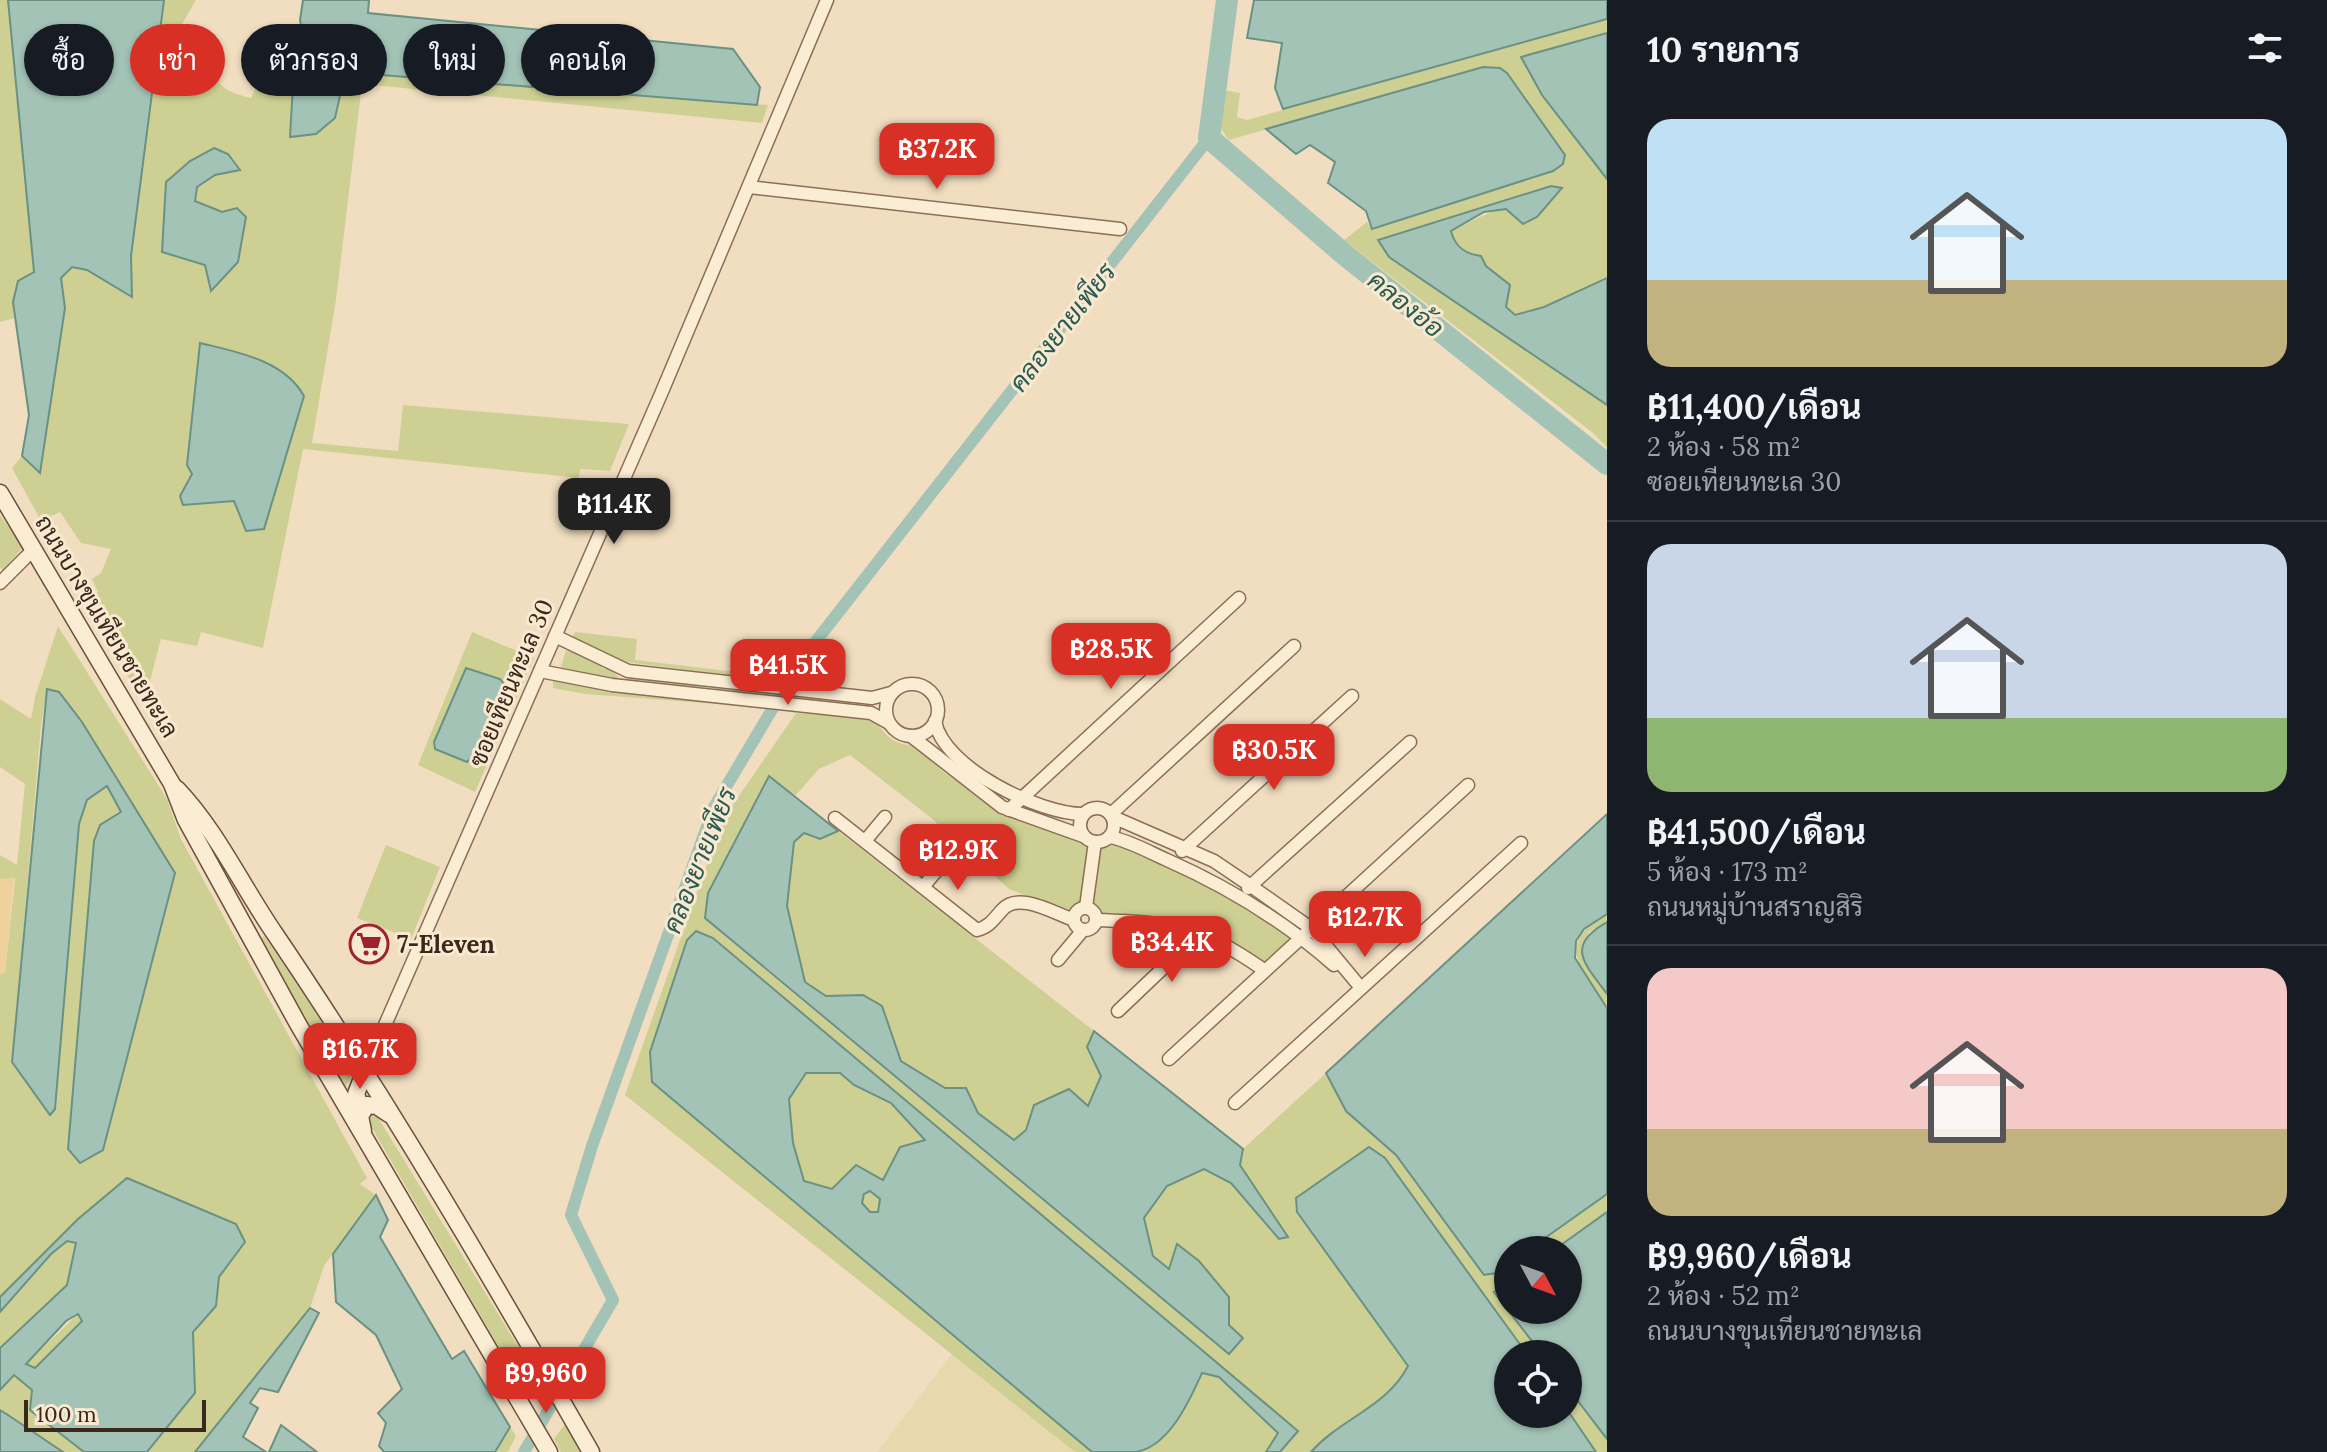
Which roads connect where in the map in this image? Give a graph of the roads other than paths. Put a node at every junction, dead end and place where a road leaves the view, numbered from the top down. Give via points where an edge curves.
1 (827, 0) edge
2 (749, 187) junction
3 (1120, 229) dead end
4 (0, 493) edge
5 (33, 550) junction
6 (0, 583) edge
7 (1239, 598) dead end
8 (555, 636) junction
9 (1294, 646) dead end
10 (618, 666) junction
11 (540, 671) junction
12 (708, 679) junction
13 (618, 686) junction
14 (891, 693) junction
15 (706, 696) junction
16 (1352, 696) dead end
17 (935, 721) junction
18 (889, 723) junction
19 (911, 736) junction
20 (1410, 742) dead end
21 (172, 784) junction
22 (1468, 785) dead end
23 (1020, 798) junction
24 (1009, 810) junction
25 (1083, 814) junction
26 (1112, 816) junction
27 (885, 817) dead end
28 (835, 818) dead end
29 (1110, 837) junction
30 (1089, 839) junction
31 (865, 841) junction
32 (1521, 843) dead end
33 (1185, 849) junction
34 (944, 862) dead end
35 (1171, 862) junction
36 (1251, 886) junction
37 (923, 887) junction
38 (1240, 896) junction
39 (1086, 907) junction
40 (1097, 920) junction
41 (1079, 925) junction
42 (1202, 931) junction
43 (1308, 933) junction
44 (1058, 960) dead end
45 (1264, 970) junction
46 (1361, 988) junction
47 (1118, 1011) dead end
48 (1169, 1059) dead end
49 (364, 1073) junction
50 (1235, 1103) dead end
51 (361, 1110) junction
52 (389, 1114) junction
53 (366, 1140) junction
54 (587, 1446) edge
55 (549, 1452) edge

1 - 2 street, ซอยเทียนทะเล 30
2 - 3 street
2 - 8 street, ซอยเทียนทะเล 30
4 - 5 main road, ถนนบางขุนเทียนชายทะเล
5 - 6 street
5 - 21 main road, ถนนบางขุนเทียนชายทะเล
7 - 23 street
8 - 10 street
8 - 11 street, ซอยเทียนทะเล 30
9 - 26 street
10 - 12 street
10 - 13 street via 623,673
11 - 13 street
11 - 49 street, ซอยเทียนทะเล 30
12 - 14 street via 881,699
12 - 15 street
13 - 15 street
14 - 17 street via 913,683 928,689 937,703
14 - 18 street via 885,709
15 - 18 street via 871,713
16 - 33 street
17 - 19 street
17 - 23 street via 947,745 970,766
18 - 19 street
19 - 24 street
20 - 36 street
21 - 49 main road, ถนนบางขุนเทียนชายทะเล via 219,844
21 - 53 main road, ถนนบางขุนเทียนชายทะเล via 186,820
22 - 43 street
23 - 24 street
23 - 25 street
24 - 30 street
25 - 26 street via 1099,808
25 - 30 street via 1080,825
26 - 29 street via 1115,829
26 - 33 street
27 - 31 street
28 - 31 street
29 - 30 street
29 - 35 street
30 - 39 street
31 - 37 street
32 - 46 street
33 - 35 street
33 - 36 street
34 - 37 street
35 - 38 street
36 - 38 street
36 - 43 street
37 - 41 street via 977,930 1009,902 1019,900
38 - 43 street
39 - 40 street
39 - 41 street via 1079,910
40 - 41 street via 1090,929
40 - 42 street
41 - 44 street
42 - 45 street
42 - 47 street
43 - 45 street
43 - 46 street
45 - 48 street
46 - 50 street
49 - 51 main road via 356,1094
49 - 52 main road, ถนนบางขุนเทียนชายทะเล
51 - 52 main road via 377,1106
51 - 53 main road
52 - 54 main road, ถนนบางขุนเทียนชายทะเล
53 - 55 main road, ถนนบางขุนเทียนชายทะเล

